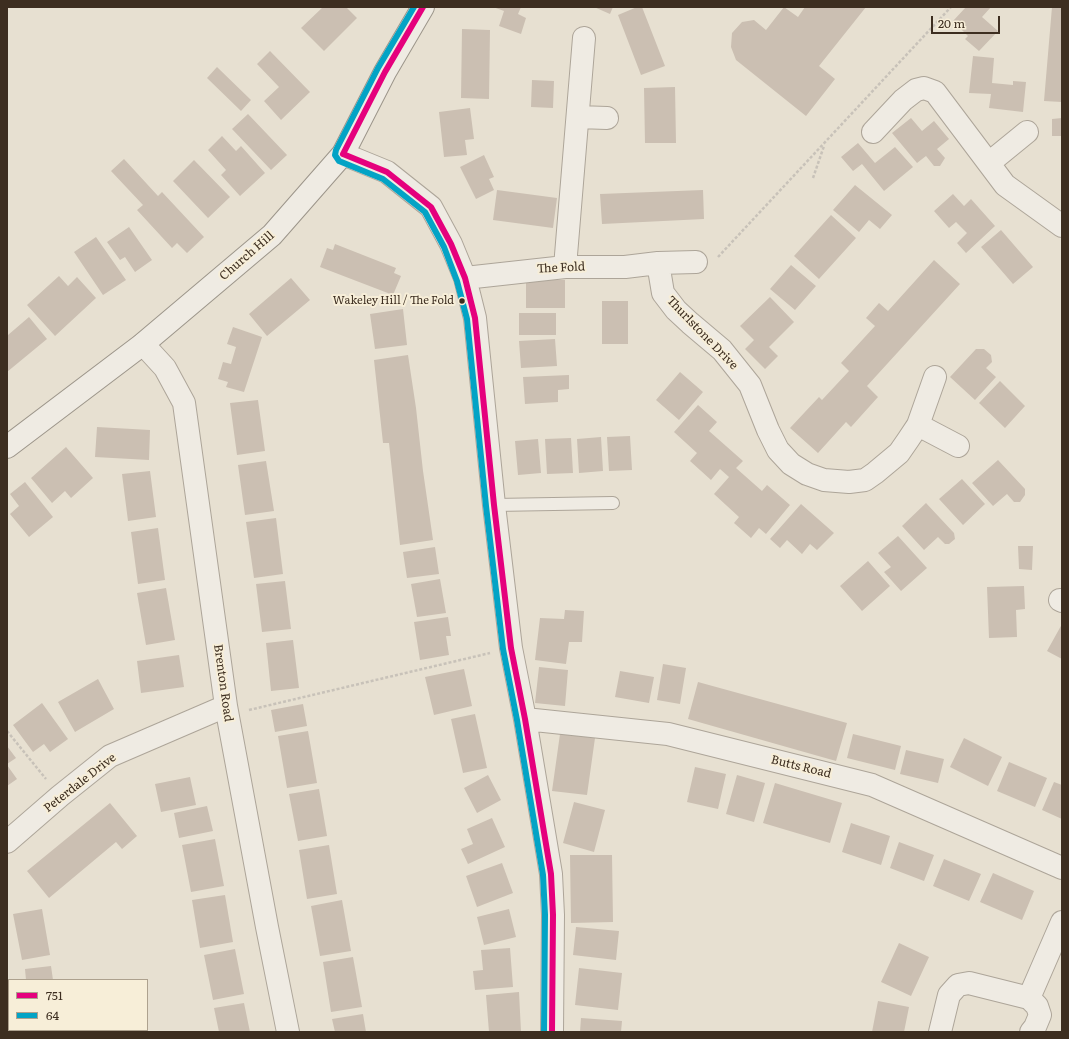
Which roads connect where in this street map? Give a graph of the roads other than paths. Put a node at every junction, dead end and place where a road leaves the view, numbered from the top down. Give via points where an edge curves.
1 (423, 7) edge
2 (584, 38) dead end
3 (578, 117) junction
4 (608, 118) dead end
5 (872, 132) dead end
6 (1027, 132) dead end
7 (343, 154) junction
8 (989, 163) junction
9 (1062, 226) edge
10 (696, 262) road end
11 (658, 264) junction
12 (564, 267) junction
13 (465, 278) junction
14 (143, 344) junction
15 (936, 377) dead end
16 (918, 425) junction
17 (958, 446) dead end
18 (7, 447) edge
19 (613, 503) dead end
20 (494, 505) junction
21 (227, 711) junction
22 (525, 718) junction
23 (7, 842) edge
24 (1062, 868) edge
25 (1062, 922) edge
26 (1029, 998) junction
27 (288, 1032) edge
28 (552, 1032) edge
29 (940, 1032) edge
30 (1031, 1032) edge

1 - 7 street, Church Hill via 385,72
2 - 3 street
3 - 4 street
3 - 12 street
5 - 8 street via 903,100 916,90 924,88 935,92
6 - 8 street
7 - 13 street via 386,172 431,207 451,244
7 - 14 street, Church Hill via 272,236
8 - 9 street via 1005,184
10 - 11 street
11 - 12 street, The Fold
11 - 16 street, Thurlstone Drive via 663,293 676,310 722,350 750,385 778,450 791,464 807,474 824,480 865,480 899,453
12 - 13 street, The Fold
13 - 20 street via 475,318
14 - 18 street, Church Hill
14 - 21 street, Brenton Road via 165,368 184,403
15 - 16 street, Thurlstone Drive
16 - 17 street
19 - 20 lane
20 - 22 street via 511,648
21 - 23 street, Peterdale Drive via 110,756
21 - 27 street, Brenton Road
22 - 24 street, Butts Road via 668,734 872,785
22 - 28 street via 551,874
25 - 26 street
26 - 29 street via 969,983 958,985 949,995
26 - 30 street via 1037,1006 1040,1015

